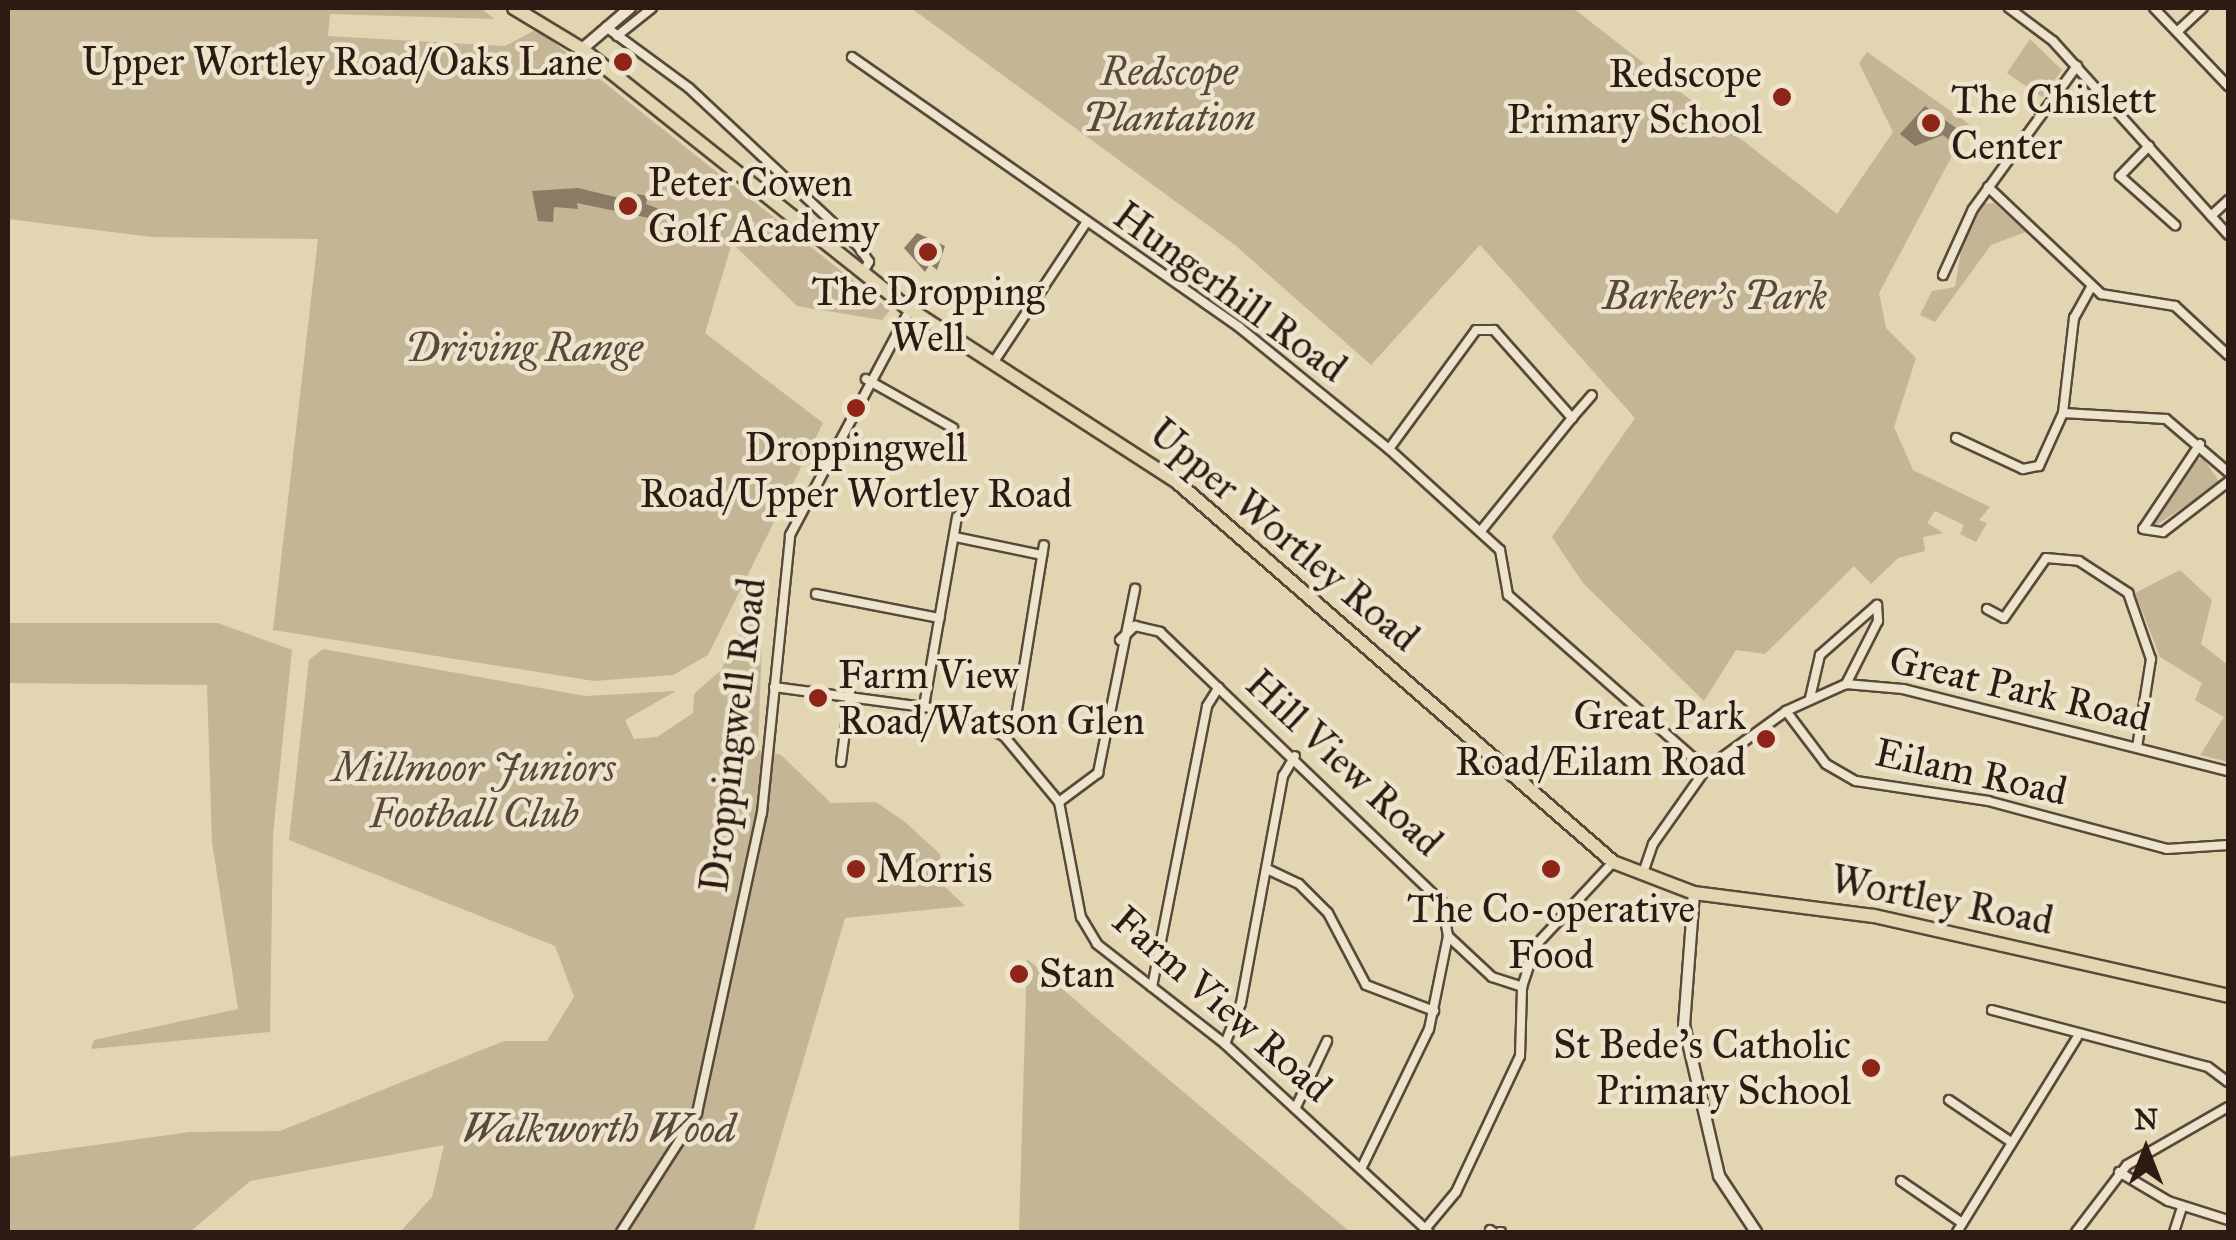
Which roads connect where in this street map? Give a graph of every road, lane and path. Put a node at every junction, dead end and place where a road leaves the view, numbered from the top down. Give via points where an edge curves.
1 (514, 8) edge
2 (630, 8) edge
3 (652, 8) edge
4 (2009, 8) edge
5 (2034, 8) edge
6 (2154, 8) edge
7 (2203, 8) edge
8 (2025, 19) junction
9 (606, 27) junction
10 (2178, 31) junction
11 (617, 36) junction
12 (582, 50) junction
13 (852, 57) dead end
14 (2077, 66) junction
15 (2228, 86) edge
16 (2149, 146) junction
17 (1988, 187) junction
18 (2228, 200) edge
19 (2211, 216) junction
20 (1086, 222) junction
21 (2175, 225) dead end
22 (2228, 236) edge
23 (862, 272) junction
24 (1943, 275) dead end
25 (2090, 286) junction
26 (910, 309) junction
27 (2228, 355) edge
28 (993, 363) junction
29 (866, 379) junction
30 (1592, 395) dead end
31 (2063, 414) junction
32 (1572, 418) junction
33 (953, 428) dead end
34 (1956, 438) dead end
35 (2200, 444) junction
36 (1389, 450) junction
37 (2228, 472) edge
38 (2228, 482) edge
39 (958, 517) dead end
40 (1480, 532) junction
41 (955, 538) junction
42 (1135, 589) dead end
43 (816, 594) dead end
44 (1987, 609) dead end
45 (940, 618) junction
46 (1120, 640) junction
47 (1846, 684) junction
48 (774, 687) junction
49 (1219, 688) junction
50 (850, 693) junction
51 (1810, 698) junction
52 (924, 706) junction
53 (1786, 712) junction
54 (1004, 736) junction
55 (2137, 747) junction
56 (1295, 756) junction
57 (841, 762) dead end
58 (1706, 768) junction
59 (2228, 771) edge
60 (1059, 802) junction
61 (2228, 845) edge
62 (1613, 862) junction
63 (1267, 869) junction
64 (1642, 876) junction
65 (1694, 893) junction
66 (1448, 936) junction
67 (1522, 986) junction
68 (1152, 987) junction
69 (2228, 996) edge
70 (1992, 1010) dead end
71 (1434, 1011) junction
72 (2077, 1038) junction
73 (1326, 1041) dead end
74 (1225, 1044) junction
75 (2228, 1082) edge
76 (1949, 1100) dead end
77 (1296, 1107) junction
78 (2228, 1107) edge
79 (2011, 1142) junction
80 (1362, 1168) junction
81 (2119, 1172) junction
82 (1901, 1181) dead end
83 (2182, 1207) junction
84 (2228, 1220) edge
85 (1962, 1222) junction
86 (1427, 1230) edge
87 (621, 1232) edge
88 (1756, 1232) edge
89 (1956, 1232) edge
90 (2076, 1232) edge
91 (2174, 1232) edge

1 - 12 main road, Upper Wortley Road
2 - 9 street
3 - 11 street
4 - 8 street
5 - 8 street
6 - 10 street
7 - 10 street
8 - 14 street
9 - 11 street, Upper Wortley Road
9 - 12 street
10 - 15 street
11 - 23 street, Upper Wortley Road via 690,88 858,246 868,262
12 - 23 main road, Upper Wortley Road
13 - 20 street, Hungerhill Road
14 - 16 street
14 - 17 street
16 - 19 street
16 - 21 street via 2120,176
17 - 24 street
17 - 25 street
18 - 19 street
19 - 22 street
20 - 28 street
20 - 36 street, Hungerhill Road via 1240,328
23 - 26 main road, Upper Wortley Road
25 - 27 street via 2175,306
25 - 31 street via 2074,318
26 - 28 main road, Upper Wortley Road
26 - 29 street, Droppingwell Road
28 - 62 main road, Upper Wortley Road via 1177,482
29 - 33 street
29 - 48 street, Droppingwell Road via 790,535
30 - 32 street
31 - 34 street via 2039,466 2023,469
31 - 35 street via 2166,419
32 - 36 street via 1484,326
32 - 40 street
35 - 37 street
35 - 38 street via 2143,529 2162,532
36 - 40 street, Hungerhill Road
39 - 41 street
40 - 58 street, Hungerhill Road via 1500,550 1508,594 1527,614
41 - 45 street
41 - 54 street via 1042,550 1016,717
42 - 46 street
43 - 45 street
44 - 55 street via 2004,618 2046,558 2078,561 2110,578 2141,618 2151,659
45 - 52 street
46 - 49 street, Hill View Road via 1135,626 1160,632
46 - 60 street via 1098,773
47 - 51 street, Great Park Road
47 - 51 street via 1878,621 1877,604 1820,655
47 - 55 street, Great Park Road via 1903,689
48 - 50 street, Farm View Road
48 - 87 street, Droppingwell Road via 762,814 696,1113
49 - 56 street, Hill View Road
49 - 68 street via 1207,706
50 - 52 street, Farm View Road
50 - 57 street
51 - 53 street, Great Park Road
52 - 54 street, Farm View Road
53 - 58 street, Great Park Road
53 - 61 street, Eilam Road via 1826,764 1856,781 1988,801 2168,849
54 - 60 street, Farm View Road
55 - 59 street, Great Park Road
56 - 63 street via 1284,776
56 - 66 street, Hill View Road via 1428,882
58 - 64 street, Great Park Road via 1653,844
60 - 68 street, Farm View Road via 1088,932
62 - 64 main road, Upper Wortley Road
62 - 67 street via 1545,932
63 - 71 street via 1299,884 1328,913 1366,986
63 - 74 street via 1242,1003
64 - 65 main road, Wortley Road
65 - 69 main road, Wortley Road via 1874,916
65 - 88 street via 1684,1025 1719,1176
66 - 67 street via 1492,978
66 - 71 street
67 - 86 street via 1520,1056 1456,1192
68 - 74 street, Farm View Road
70 - 72 street
71 - 80 street
72 - 75 street via 2208,1066
72 - 79 street
73 - 77 street
74 - 77 street, Farm View Road
76 - 79 street
77 - 80 street, Farm View Road
78 - 81 street
79 - 85 street
80 - 86 street, Farm View Road
81 - 83 street
81 - 90 street
82 - 85 street
83 - 84 street
83 - 91 street
85 - 89 street

